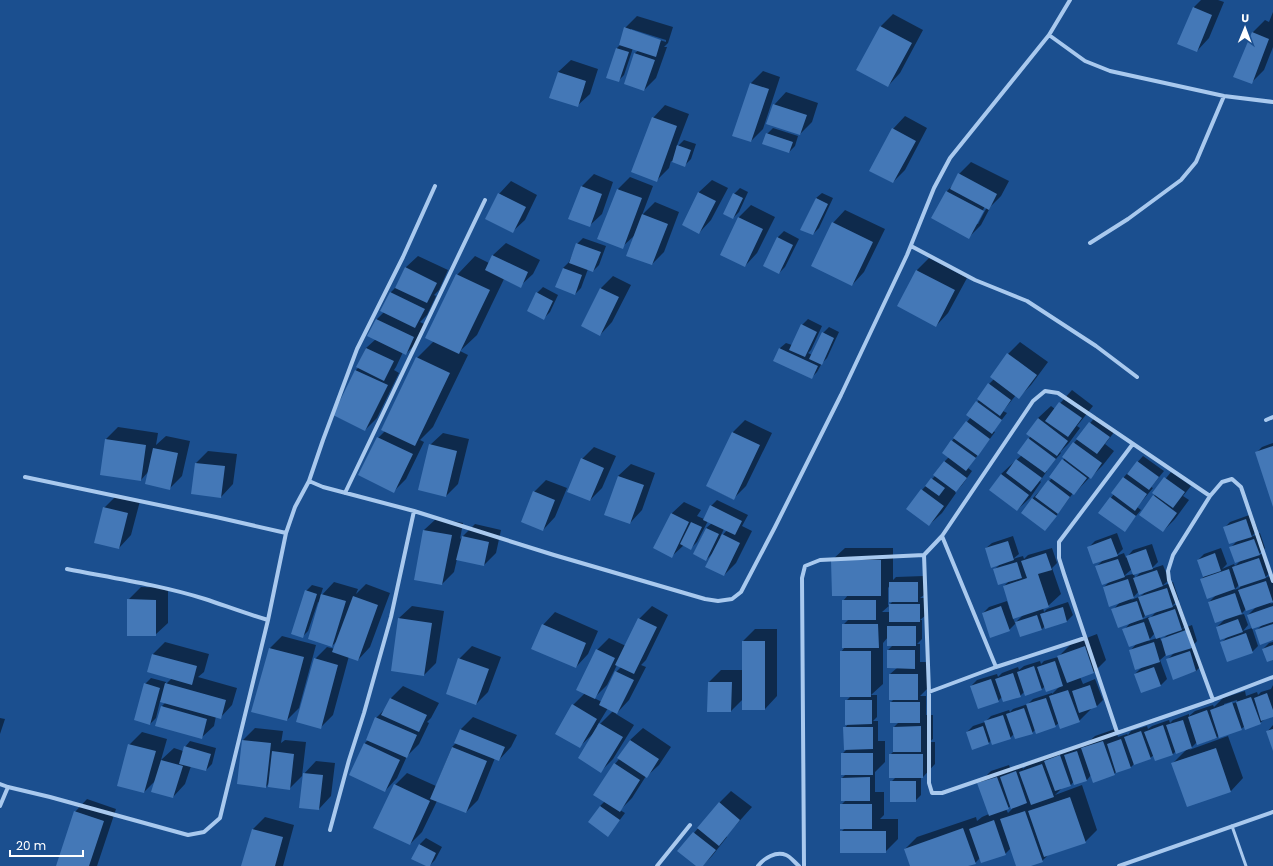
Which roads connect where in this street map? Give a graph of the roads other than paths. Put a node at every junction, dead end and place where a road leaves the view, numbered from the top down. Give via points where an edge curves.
1 (1070, 0) edge
2 (1049, 35) junction
3 (1224, 96) junction
4 (1273, 102) edge
5 (435, 186) dead end
6 (485, 200) dead end
7 (1090, 243) dead end
8 (911, 246) junction
9 (1136, 377) dead end
10 (1273, 417) edge
11 (1266, 420) dead end
12 (1132, 444) junction
13 (25, 477) dead end
14 (309, 481) junction
15 (345, 493) junction
16 (1210, 496) junction
17 (414, 511) junction
18 (286, 533) junction
19 (942, 536) junction
20 (924, 555) junction
21 (67, 569) dead end
22 (1273, 581) edge
23 (268, 620) junction
24 (1085, 638) junction
25 (996, 667) junction
26 (1273, 676) edge
27 (929, 692) junction
28 (1212, 700) junction
29 (1117, 732) junction
30 (0, 784) edge
31 (8, 787) junction
32 (0, 806) edge
33 (1273, 812) edge
34 (690, 825) dead end
35 (1232, 826) junction
36 (330, 830) dead end
37 (657, 866) edge
38 (758, 866) edge
39 (799, 866) edge
40 (804, 866) edge
41 (1119, 866) edge
42 (1246, 866) edge

1 - 2 street
2 - 3 street via 1085,61 1110,71
2 - 8 street via 950,158 934,188
3 - 4 street
3 - 7 street via 1196,162 1181,180 1128,220
5 - 14 street via 357,349
6 - 15 street
8 - 9 street via 974,280 1027,300 1096,346
8 - 17 street via 776,527 741,592 732,599 705,600
10 - 11 street
12 - 16 street
12 - 19 street via 1058,393 1044,391 1033,401
12 - 24 street via 1059,542 1059,558
13 - 18 street
14 - 15 street
14 - 18 street
15 - 17 street
16 - 22 street via 1222,482 1232,479 1241,487
16 - 28 street via 1173,555 1168,571
17 - 36 street via 391,617
18 - 23 street
19 - 20 street
19 - 25 street
20 - 27 street
20 - 40 street via 820,560 806,566 802,578
21 - 23 street via 197,597
23 - 31 street via 220,818 204,832 188,835
24 - 25 street
24 - 29 street
25 - 27 street
26 - 28 street
27 - 29 street via 929,783 932,793 942,794
28 - 29 street
30 - 31 street
31 - 32 street
33 - 35 street
34 - 37 street
35 - 41 street
35 - 42 lane
38 - 39 street via 773,855 787,855

